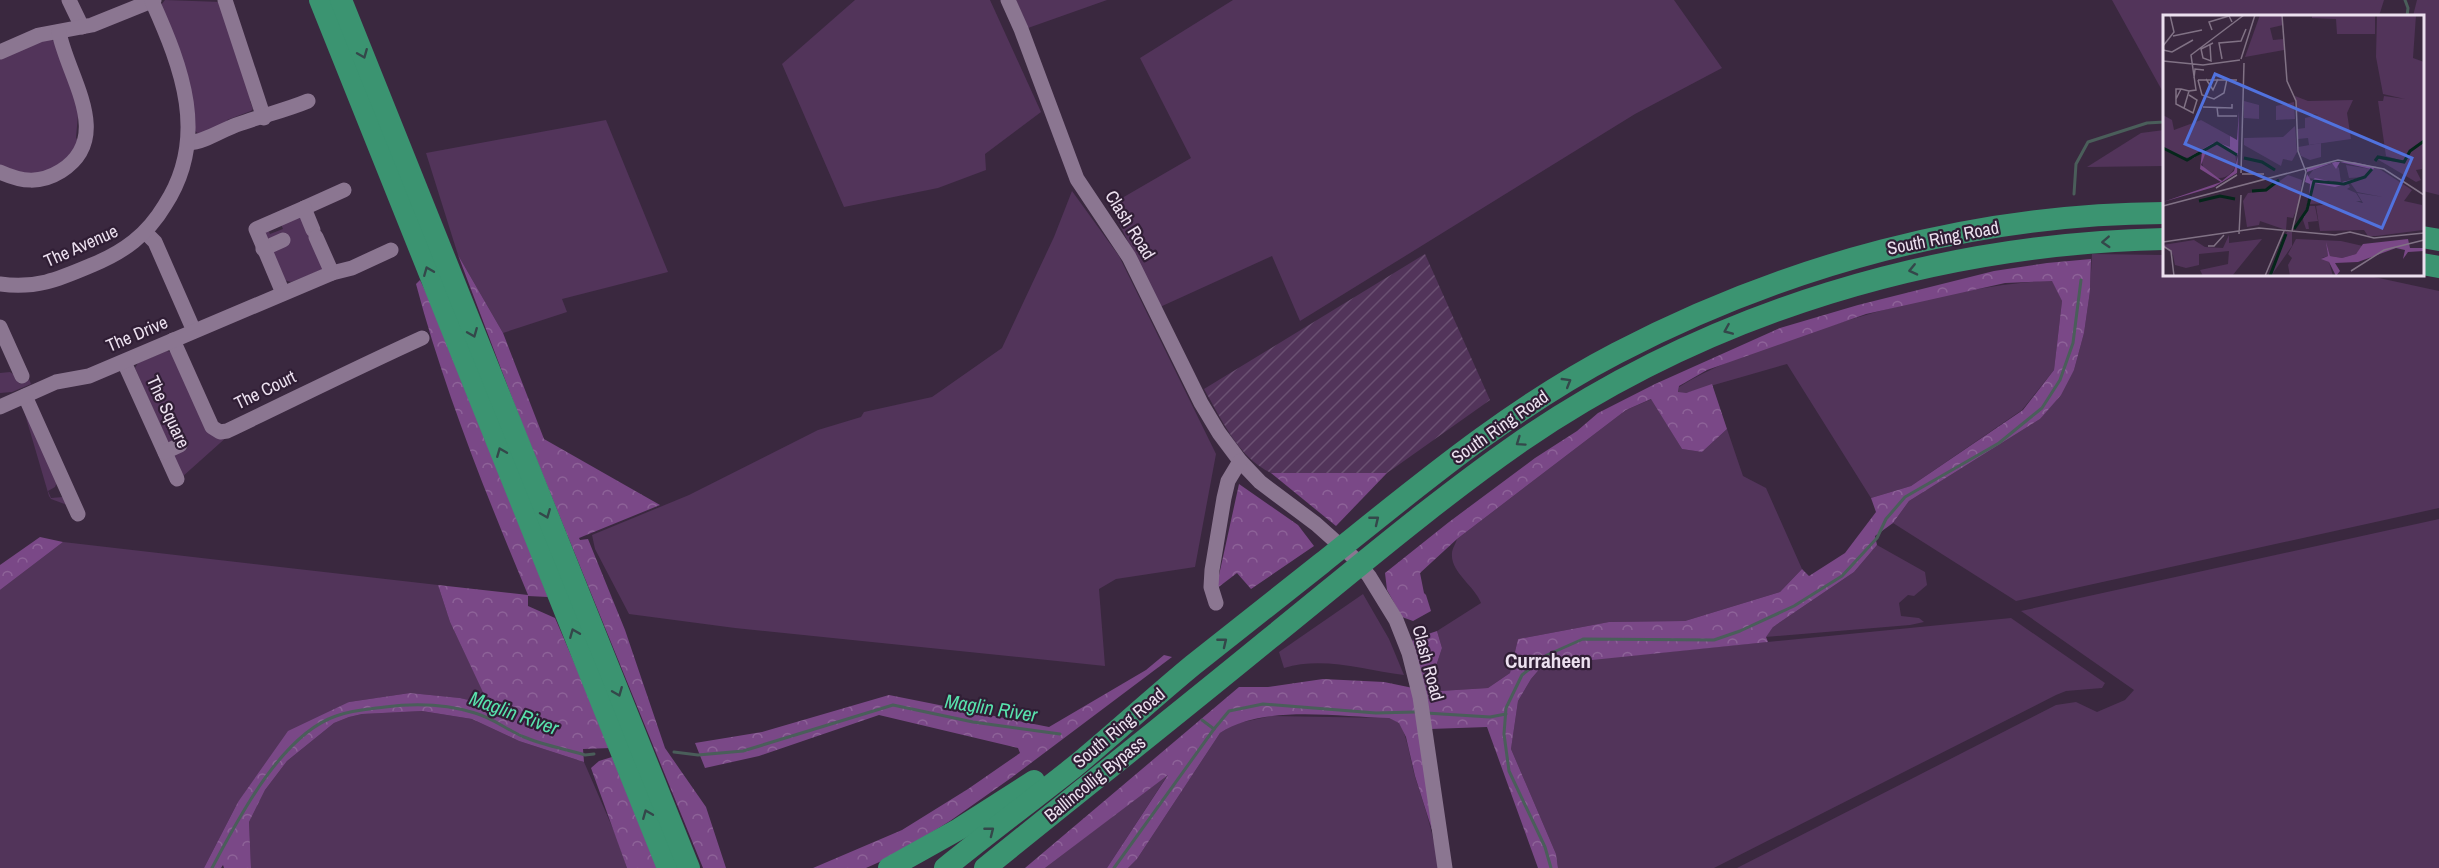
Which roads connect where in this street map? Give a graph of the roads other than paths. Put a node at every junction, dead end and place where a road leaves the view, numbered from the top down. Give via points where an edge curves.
1 (69, 0) edge
2 (225, 0) edge
3 (320, 0) edge
4 (341, 0) edge
5 (1008, 0) edge
6 (153, 1) edge
7 (82, 27) junction
8 (59, 32) junction
9 (0, 52) edge
10 (308, 101) dead end
11 (264, 118) junction
12 (188, 143) junction
13 (0, 172) edge
14 (344, 190) dead end
15 (304, 208) junction
16 (2163, 213) edge
17 (145, 232) junction
18 (2424, 237) edge
19 (2163, 239) edge
20 (283, 240) dead end
21 (2439, 240) edge
22 (263, 249) junction
23 (391, 250) dead end
24 (2424, 264) edge
25 (2439, 267) edge
26 (332, 273) junction
27 (0, 284) edge
28 (283, 293) junction
29 (0, 327) edge
30 (194, 331) junction
31 (422, 338) dead end
32 (173, 340) junction
33 (124, 362) junction
34 (1, 369) edge
35 (25, 396) junction
36 (0, 407) edge
37 (180, 445) dead end
38 (165, 452) junction
39 (1240, 461) junction
40 (177, 479) dead end
41 (66, 487) junction
42 (52, 494) dead end
43 (78, 514) dead end
44 (1216, 603) dead end
45 (1192, 667) junction
46 (1205, 692) junction
47 (668, 868) edge
48 (688, 868) edge
49 (889, 868) edge
50 (945, 868) edge
51 (985, 868) edge
52 (1009, 868) edge
53 (1445, 868) edge

1 - 7 street
2 - 11 street
47 -> 3 highway
4 -> 48 highway
5 - 39 street, Clash Road via 1077,179 1129,257 1201,403
6 - 7 street
6 - 12 street, The Avenue via 182,78 188,109
7 - 8 street
8 - 9 street via 39,35
8 - 13 street via 86,112 82,147 71,164 42,180 25,181
10 - 11 street
11 - 12 street
12 - 17 street, The Avenue via 174,192
14 - 15 street
15 - 22 street via 258,227
15 - 26 street
45 -> 16 highway, South Ring Road via 1496,428 1577,375 1656,333 1816,269 1900,246 2042,220
17 - 27 street, The Avenue via 120,253 62,278 37,285
17 - 30 street, The Drive via 154,242
18 - 21 highway
19 -> 46 highway, South Ring Road via 2016,251 1904,272 1788,306 1676,353 1576,406 1478,472
20 - 22 street
22 - 28 street
23 - 26 street
24 - 25 highway
26 - 28 street
28 - 30 street
29 - 34 street via 19,369
30 - 32 street, The Drive
31 - 32 street, The Court via 224,432 212,427
32 - 33 street, The Drive
33 - 35 street, The Drive via 83,378 56,382
33 - 38 street, The Square
35 - 36 street, The Drive
35 - 41 street
37 - 38 street
38 - 40 street, The Square
39 - 44 street via 1227,481 1224,498 1212,570 1211,588
39 - 53 street, Clash Road via 1353,558 1382,596 1399,627 1415,673
41 - 42 street
41 - 43 street
45 - 49 highway via 1035,780
50 -> 45 highway, South Ring Road
46 - 51 highway, Ballincollig Bypass
46 - 52 highway

